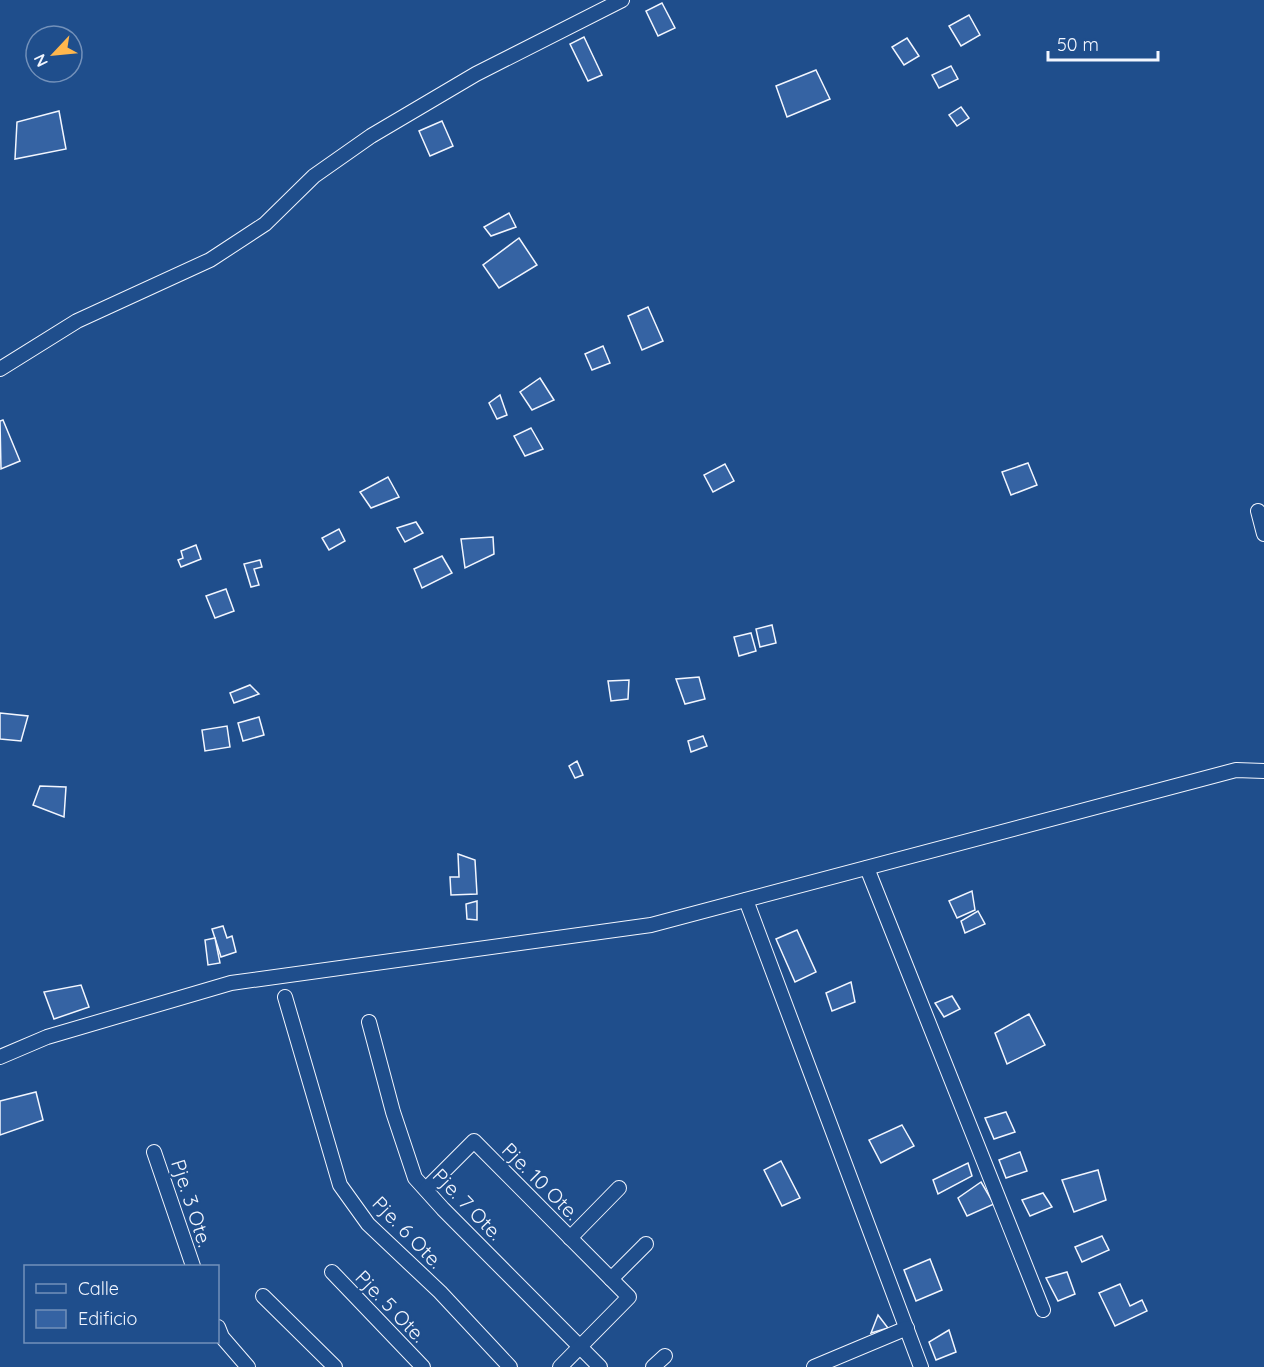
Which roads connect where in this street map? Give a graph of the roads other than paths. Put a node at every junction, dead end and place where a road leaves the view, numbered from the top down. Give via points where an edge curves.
1 (622, 0) edge
2 (0, 369) edge
3 (1258, 511) dead end
4 (1264, 534) edge
5 (1264, 771) edge
6 (867, 868) junction
7 (747, 900) junction
8 (285, 997) dead end
9 (369, 1022) dead end
10 (0, 1057) edge
11 (154, 1152) dead end
12 (619, 1188) dead end
13 (426, 1189) junction
14 (570, 1238) junction
15 (646, 1244) dead end
16 (193, 1265) edge
17 (332, 1272) dead end
18 (611, 1279) junction
19 (263, 1296) dead end
20 (1043, 1310) dead end
21 (907, 1328) junction
22 (219, 1330) edge
23 (581, 1346) junction
24 (665, 1356) dead end
25 (248, 1367) edge
26 (335, 1367) edge
27 (423, 1367) edge
28 (510, 1367) edge
29 (560, 1367) edge
30 (600, 1367) edge
31 (653, 1367) edge
32 (814, 1367) edge
33 (921, 1367) edge

1 - 2 street via 476,74 370,136 314,176 265,224 210,260 77,321
3 - 4 street
5 - 6 street via 1236,770
6 - 7 street
6 - 20 street
7 - 10 street via 651,925 231,984 47,1037
7 - 21 street
8 - 28 street, Pje. 6 Ote. via 340,1185 368,1224 440,1292
9 - 13 street, Pje. 7 Ote. via 393,1112 416,1178
11 - 16 street, Pje. 3 Ote.
12 - 14 street
13 - 14 street, Pje. 10 Ote. via 474,1141
13 - 23 street, Pje. 7 Ote.
14 - 18 street, Pje. 10 Ote.
15 - 18 street
17 - 27 street, Pje. 5 Ote.
18 - 23 street, Pje. 10 Ote. via 628,1297
19 - 26 street
21 - 32 street
21 - 33 street
22 - 25 street
23 - 29 street
23 - 30 street, Pje. 7 Ote.
24 - 31 street

